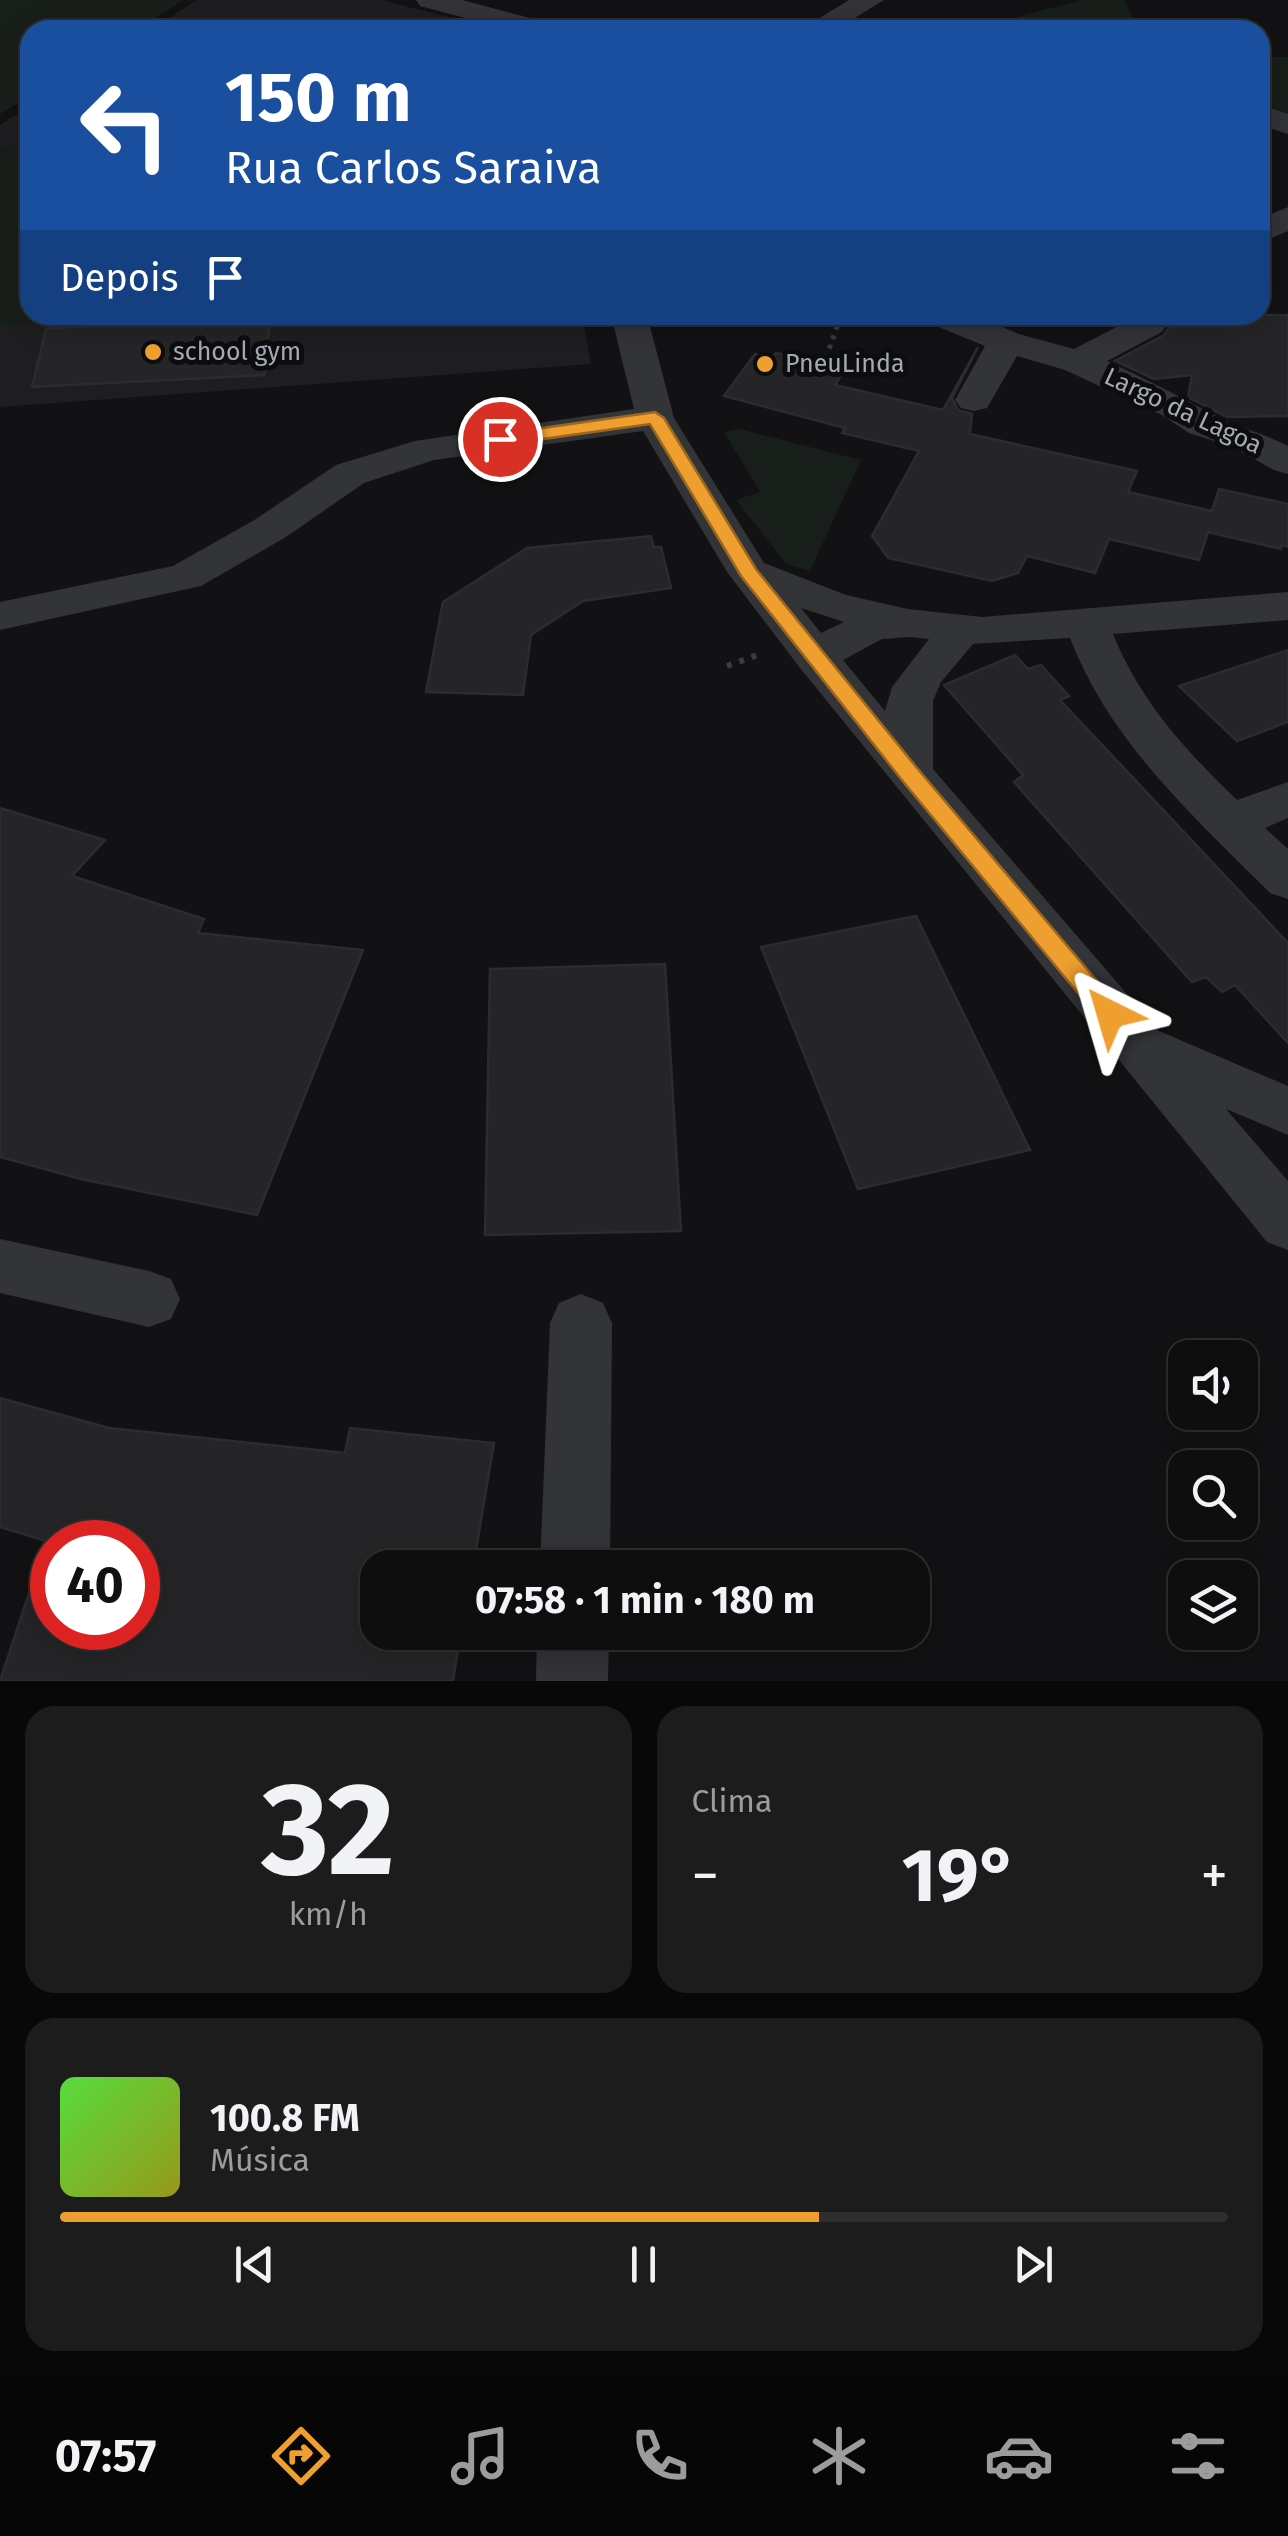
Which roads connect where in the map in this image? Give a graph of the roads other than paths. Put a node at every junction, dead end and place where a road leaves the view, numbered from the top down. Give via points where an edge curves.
1 (528, 0) edge
2 (840, 0) edge
3 (870, 0) edge
4 (450, 4) edge
5 (508, 20) edge
6 (805, 20) edge
7 (833, 20) edge
8 (632, 325) edge
9 (966, 325) edge
10 (1146, 325) edge
11 (1006, 342) junction
12 (1078, 362) junction
13 (974, 400) dead end
14 (655, 418) junction
15 (1288, 462) edge
16 (748, 572) junction
17 (1288, 606) edge
18 (0, 616) edge
19 (1087, 624) junction
20 (948, 632) junction
21 (816, 658) junction
22 (909, 773) junction
23 (1288, 799) edge
24 (1231, 822) junction
25 (1288, 880) edge
26 (1135, 1044) junction
27 (1288, 1112) edge
28 (1284, 1202) edge
29 (0, 1266) edge
30 (149, 1299) dead end
31 (581, 1323) dead end
32 (575, 1550) edge
33 (573, 1650) edge
34 (572, 1681) edge

1 - 4 street
2 - 6 street
3 - 7 street
4 - 5 street
8 - 14 street
9 - 11 street, Largo da Lagoa
10 - 12 street, Largo da Lagoa
11 - 12 street, Largo da Lagoa
11 - 13 street
12 - 15 street, Largo da Lagoa
14 - 16 street
14 - 18 street via 429,449 350,474 186,577
16 - 20 street via 834,606
16 - 21 street
17 - 19 street
19 - 20 street
19 - 24 street via 1110,684 1130,713
20 - 21 street via 868,660
20 - 22 street via 910,692
21 - 22 street
22 - 26 street
23 - 24 street
24 - 25 street
26 - 27 street
26 - 28 street
29 - 30 street
31 - 32 street
33 - 34 street

